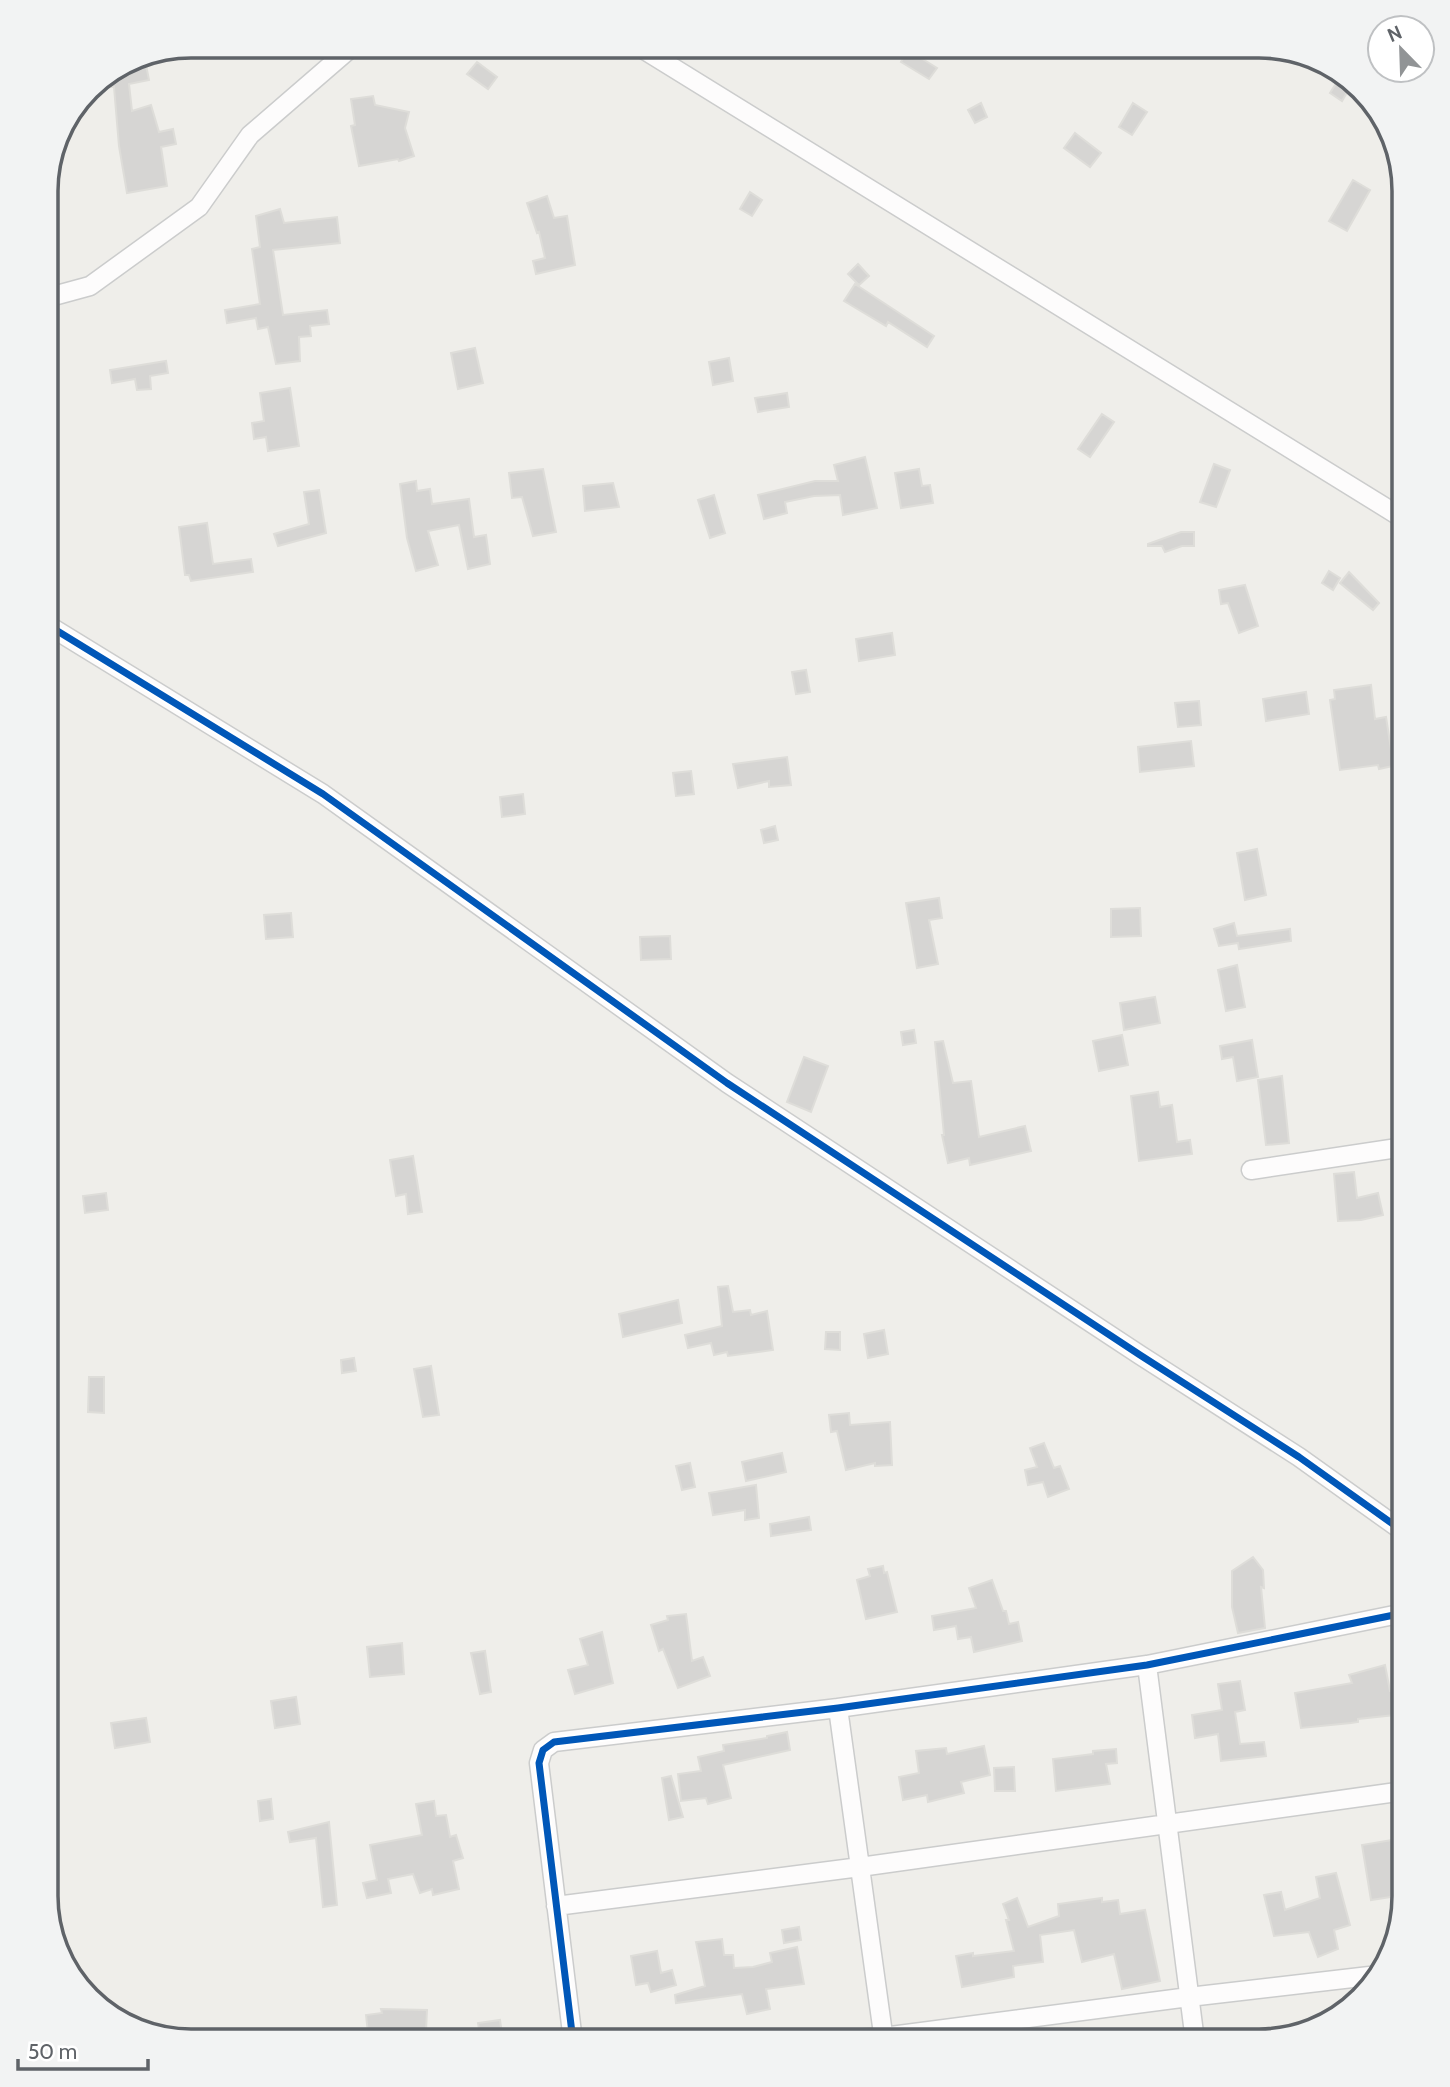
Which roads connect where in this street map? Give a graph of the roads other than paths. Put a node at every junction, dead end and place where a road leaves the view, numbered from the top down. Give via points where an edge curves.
1 (339, 58) edge
2 (657, 58) edge
3 (58, 295) edge
4 (1392, 511) edge
5 (58, 631) edge
6 (1392, 1149) edge
7 (1251, 1170) dead end
8 (1392, 1523) edge
9 (1392, 1616) edge
10 (1147, 1665) junction
11 (838, 1708) junction
12 (1392, 1793) edge
13 (1166, 1825) junction
14 (860, 1867) junction
15 (556, 1906) junction
16 (1365, 1976) edge
17 (1189, 1997) junction
18 (571, 2029) edge
19 (882, 2029) edge
20 (956, 2029) edge
21 (1193, 2029) edge

1 - 3 street via 250,135 200,207 90,286
2 - 4 street
5 - 8 street via 323,794 727,1083 1299,1457
6 - 7 street
9 - 10 street
10 - 11 street
10 - 13 street
11 - 14 street
11 - 15 street via 554,1742 543,1750 539,1763
12 - 13 street
13 - 14 street
13 - 17 street
14 - 15 street
14 - 19 street
15 - 18 street
16 - 17 street
17 - 20 street
17 - 21 street

